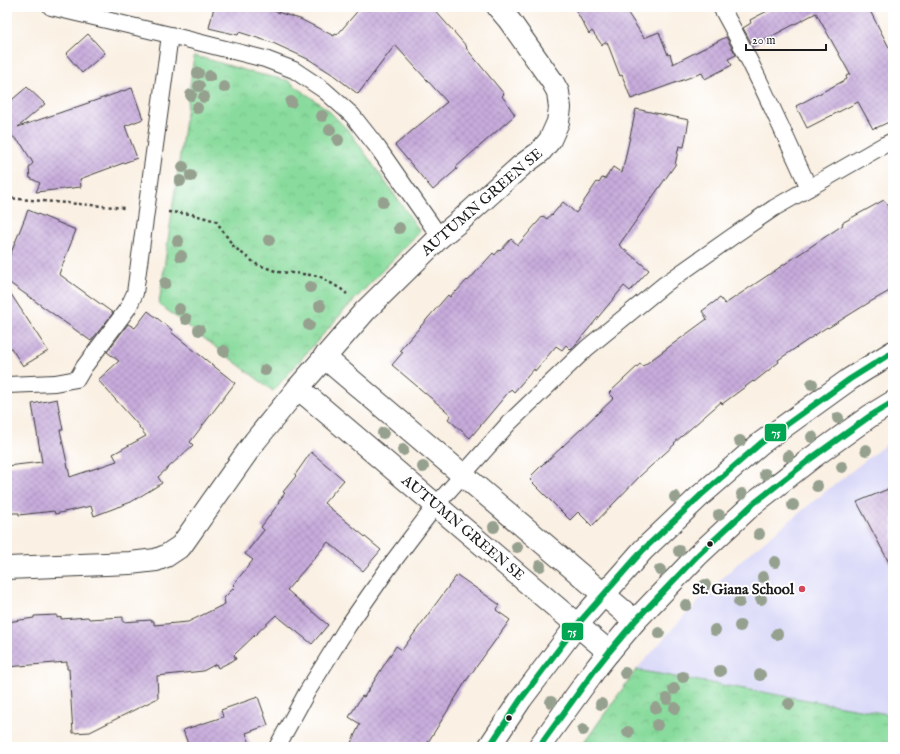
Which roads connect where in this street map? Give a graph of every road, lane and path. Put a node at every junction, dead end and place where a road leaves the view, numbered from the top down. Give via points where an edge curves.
1 (51, 7) edge
2 (498, 7) edge
3 (721, 7) edge
4 (170, 35) junction
5 (893, 141) edge
6 (809, 188) junction
7 (7, 198) edge
8 (147, 211) junction
9 (440, 237) junction
10 (365, 311) junction
11 (893, 352) edge
12 (324, 357) junction
13 (7, 385) edge
14 (298, 388) junction
15 (893, 402) edge
16 (462, 475) junction
17 (436, 505) junction
18 (7, 568) edge
19 (603, 595) junction
20 (635, 621) junction
21 (577, 625) junction
22 (609, 652) junction
23 (277, 747) edge
24 (489, 747) edge
25 (539, 747) edge

1 - 4 lane
2 - 9 street, AUTUMN GREEN SE via 558,92 558,122 550,140 540,152
3 - 6 lane via 772,107
4 - 8 lane
4 - 9 lane via 265,59 294,70 324,90 352,115
5 - 6 lane
6 - 16 lane via 774,208 665,284 605,333 509,422
7 - 8 path
8 - 10 path via 191,214 216,221 234,247 256,264 278,272 320,276 341,289
8 - 13 lane via 135,293 128,308 77,379 55,383
9 - 10 street, AUTUMN GREEN SE
10 - 12 street, AUTUMN GREEN SE
11 - 19 street via 850,378 761,443 653,540
12 - 14 street, AUTUMN GREEN SE
12 - 16 street
14 - 17 street, AUTUMN GREEN SE
14 - 18 street, AUTUMN GREEN SE via 255,442 182,546 176,550 156,560
15 - 20 street via 813,457 753,504 698,555
16 - 17 lane
16 - 19 street
17 - 21 street, AUTUMN GREEN SE
17 - 23 lane via 348,626
19 - 20 street
19 - 21 street
20 - 22 street
21 - 22 street, AUTUMN GREEN SE
21 - 24 street via 521,699
22 - 25 street

